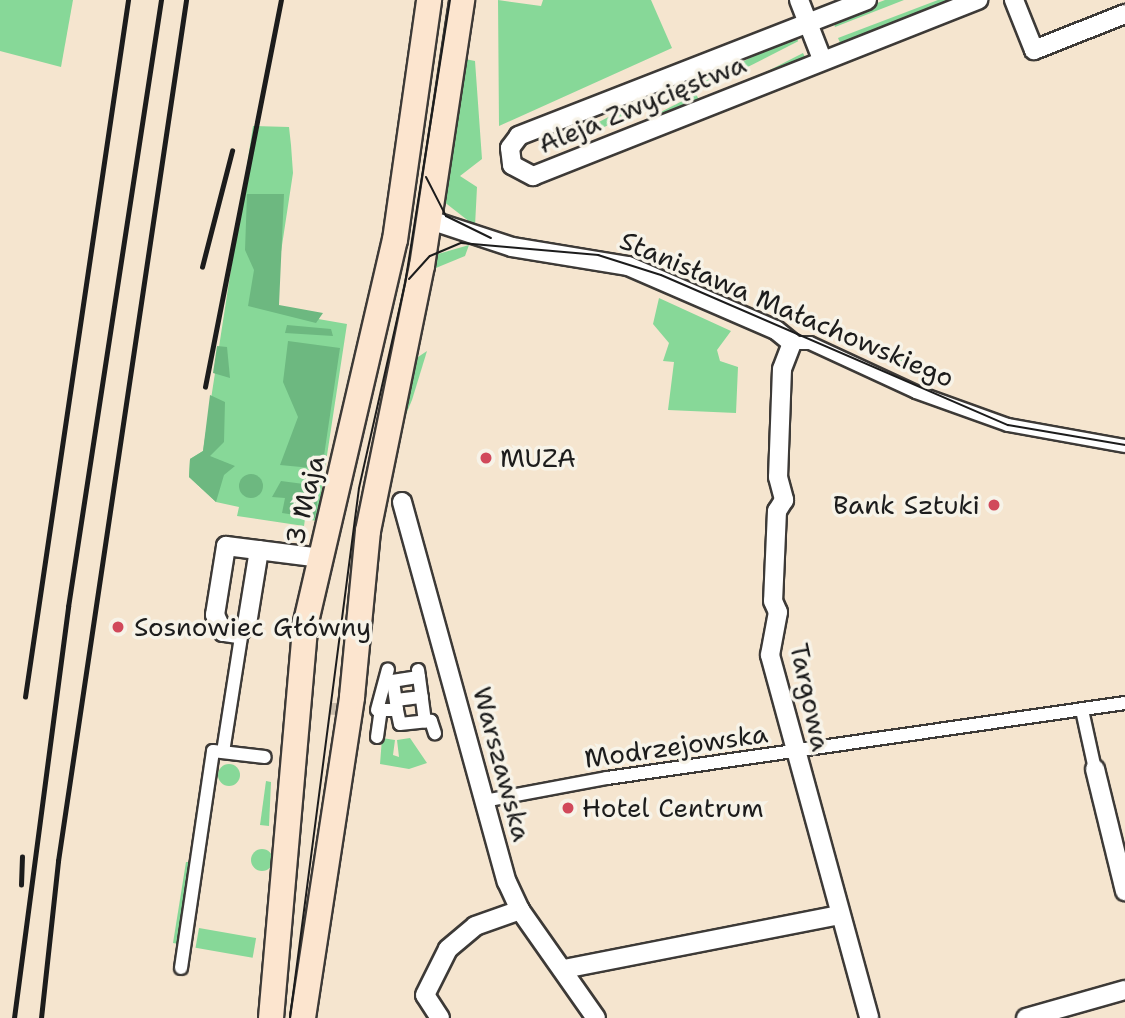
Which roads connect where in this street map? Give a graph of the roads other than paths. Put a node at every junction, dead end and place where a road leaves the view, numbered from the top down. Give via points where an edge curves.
1 (429, 0) edge
2 (461, 0) edge
3 (799, 0) edge
4 (867, 0) edge
5 (978, 0) edge
6 (1014, 0) edge
7 (1125, 14) edge
8 (809, 23) junction
9 (822, 59) junction
10 (429, 220) junction
11 (792, 344) junction
12 (1125, 446) edge
13 (402, 502) dead end
14 (259, 550) junction
15 (321, 558) junction
16 (242, 631) junction
17 (389, 677) junction
18 (422, 697) junction
19 (1125, 703) edge
20 (396, 705) junction
21 (379, 710) junction
22 (1082, 710) junction
23 (428, 718) junction
24 (435, 733) dead end
25 (377, 737) dead end
26 (223, 752) junction
27 (793, 752) junction
28 (265, 757) dead end
29 (1095, 769) joint
30 (484, 802) junction
31 (1125, 891) edge
32 (520, 910) junction
33 (839, 915) junction
34 (181, 968) dead end
35 (564, 969) junction
36 (1125, 990) edge
37 (271, 1018) edge
38 (303, 1018) edge
39 (440, 1018) edge
40 (596, 1018) edge
41 (869, 1018) edge
42 (1026, 1018) edge

1 - 15 main road, 3 Maja via 396,240
2 - 10 main road
3 - 8 street
4 - 8 street, Aleja Zwycięstwa
5 - 9 street, Aleja Zwycięstwa
6 - 7 street via 1034,50
8 - 9 street
8 - 9 street, Aleja Zwycięstwa via 519,136 510,162 533,176
10 - 11 street, Stanisława Małachowskiego via 512,247 628,266 776,330
10 - 38 main road via 368,531 350,711
11 - 12 street, Stanisława Małachowskiego via 810,343 986,418
11 - 27 street, Targowa via 782,369 778,477 784,488 777,510 773,601 778,612 770,655
13 - 30 street, Warszawska
14 - 15 street
14 - 16 street
14 - 16 street via 226,545 216,622 223,632
15 - 37 main road, 3 Maja via 295,705 286,894
16 - 26 street
17 - 18 street via 419,673
17 - 20 street
17 - 21 street
18 - 20 street
18 - 23 street
19 - 22 street, Modrzejowska
20 - 21 street
20 - 23 street via 400,724
21 - 25 street
22 - 27 street, Modrzejowska
22 - 29 street
23 - 24 street
26 - 28 street
26 - 34 street via 213,751
27 - 30 street, Modrzejowska
27 - 33 street, Targowa
29 - 31 street
30 - 32 street, Warszawska
32 - 35 street, Warszawska
32 - 39 street via 458,938 425,995
33 - 35 street
33 - 41 street, Targowa
35 - 40 street, Warszawska
36 - 42 street

